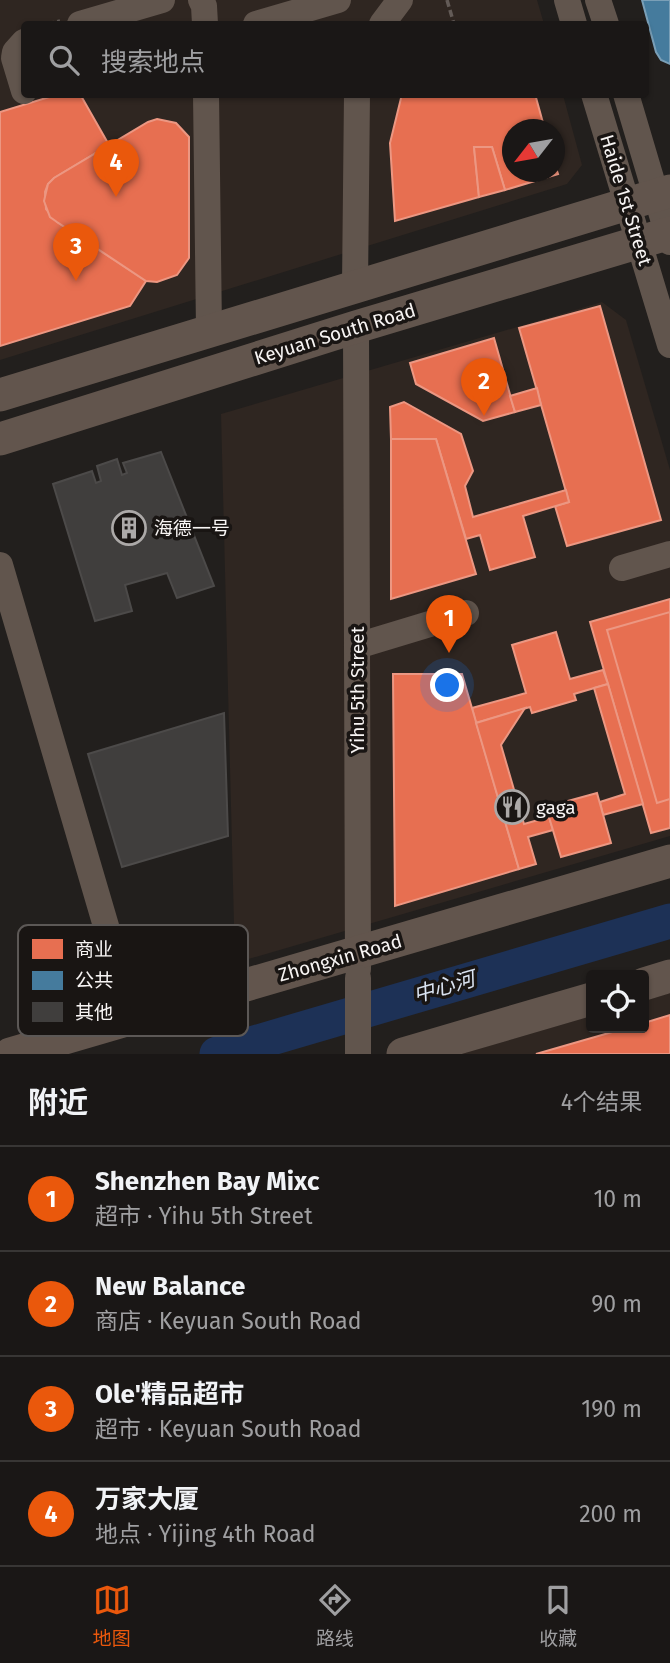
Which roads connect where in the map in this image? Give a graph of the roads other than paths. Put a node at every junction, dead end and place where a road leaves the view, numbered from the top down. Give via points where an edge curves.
1 (162, 0) edge
2 (201, 0) edge
3 (338, 0) edge
4 (400, 0) edge
5 (567, 0) edge
6 (598, 0) edge
7 (90, 21) edge
8 (205, 21) edge
9 (266, 21) edge
10 (384, 21) edge
11 (573, 21) edge
12 (605, 21) edge
13 (21, 45) edge
14 (21, 81) edge
15 (21, 92) edge
16 (0, 98) edge
17 (206, 98) edge
18 (357, 98) edge
19 (596, 98) edge
20 (627, 98) edge
21 (651, 197) edge
22 (662, 238) edge
23 (407, 270) junction
24 (355, 286) junction
25 (419, 309) junction
26 (355, 327) junction
27 (209, 330) junction
28 (670, 345) edge
29 (0, 395) edge
30 (0, 439) edge
31 (670, 554) edge
32 (0, 565) edge
33 (622, 568) dead end
34 (466, 613) dead end
35 (357, 646) junction
36 (670, 861) edge
37 (106, 925) edge
38 (358, 966) junction
39 (670, 976) edge
40 (649, 982) edge
41 (248, 991) edge
42 (586, 1000) edge
43 (72, 1036) edge
44 (10, 1054) edge
45 (358, 1054) edge
46 (403, 1054) edge

1 - 7 street
2 - 8 street
3 - 9 street
4 - 10 street
5 - 11 street
6 - 12 street
13 - 14 street via 14,58
15 - 16 street
17 - 27 street
18 - 24 street
19 - 21 street, Haide 1st Street
20 - 21 street, Haide 1st Street
21 - 22 street, Haide 1st Street
21 - 23 main road, Keyuan South Road
22 - 25 main road, Keyuan South Road
22 - 28 street, Haide 1st Street
23 - 24 main road, Keyuan South Road
23 - 25 main road
24 - 27 main road, Keyuan South Road
25 - 26 main road, Keyuan South Road
26 - 30 main road, Keyuan South Road
26 - 35 street, Yihu 5th Street
27 - 29 main road, Keyuan South Road
31 - 33 street
32 - 37 street
34 - 35 street
35 - 38 street, Yihu 5th Street
36 - 38 main road, Zhongxin Road
38 - 41 main road, Zhongxin Road
38 - 45 street, Yihu 5th Street, bridge
39 - 40 main road
42 - 46 main road
43 - 44 main road, Zhongxin Road

